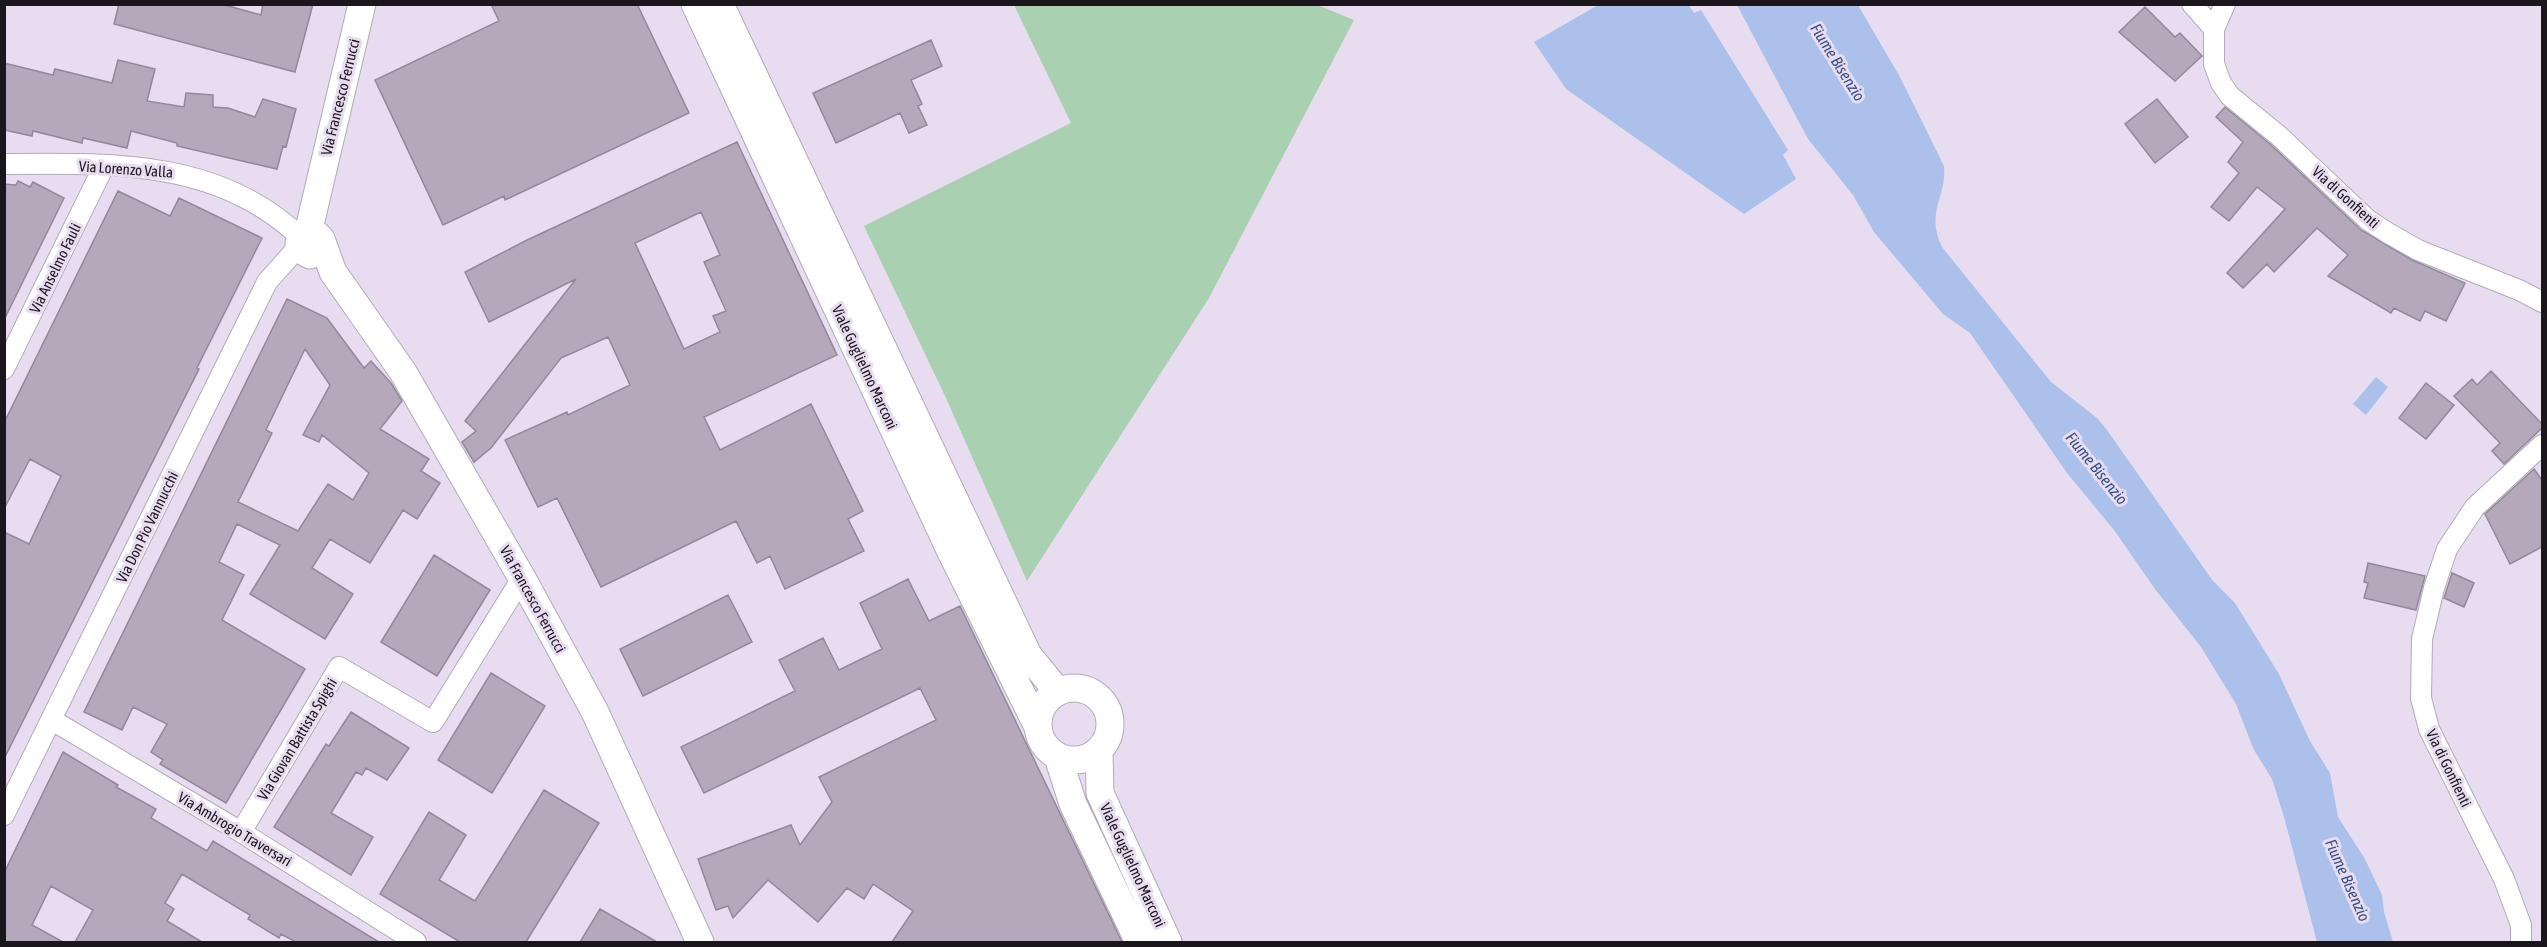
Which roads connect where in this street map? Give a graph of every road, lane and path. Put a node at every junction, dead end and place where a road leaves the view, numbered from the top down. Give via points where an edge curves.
1 (362, 4) edge
2 (695, 4) edge
3 (720, 4) edge
4 (2192, 4) edge
5 (2225, 4) edge
6 (2214, 29) junction
7 (4, 164) edge
8 (104, 166) junction
9 (309, 242) junction
10 (2542, 302) edge
11 (4, 369) edge
12 (2542, 445) edge
13 (522, 578) junction
14 (1058, 692) junction
15 (52, 720) junction
16 (1038, 727) junction
17 (1099, 751) junction
18 (1058, 758) junction
19 (4, 815) edge
20 (241, 832) junction
21 (416, 942) edge
22 (700, 942) edge
23 (1139, 942) edge
24 (1168, 942) edge
25 (2521, 942) edge

1 - 9 main road, Via Francesco Ferrucci
2 - 16 main road, Viale Guglielmo Marconi via 952,554
3 - 14 main road, Viale Guglielmo Marconi via 1028,655
4 - 6 street
5 - 6 street, Via di Gonfienti
6 - 10 street, Via di Gonfienti via 2214,64 2230,96 2278,135 2368,220 2418,250
7 - 8 street, Via Lorenzo Valla
8 - 9 street, Via Lorenzo Valla via 178,173 214,183 255,201
8 - 11 street, Via Anselmo Fauli
9 - 13 main road, Via Francesco Ferrucci via 403,372
9 - 15 street, Via Don Pio Vannucchi via 267,282
12 - 25 street, Via di Gonfienti via 2475,507 2447,549 2422,639 2421,698 2429,729 2504,879 2522,925
13 - 20 street, Via Giovan Battista Spighi via 433,722 339,667
13 - 22 main road, Via Francesco Ferrucci via 595,712
14 - 16 main road via 1040,711
14 - 17 main road, Viale Guglielmo Marconi via 1081,688 1098,696 1107,706 1110,733
15 - 19 street, Via Don Pio Vannucchi
15 - 20 street, Via Ambrogio Traversari
16 - 18 main road, Viale Guglielmo Marconi via 1044,744
17 - 18 main road via 1083,760
17 - 24 main road, Viale Guglielmo Marconi via 1100,794
18 - 23 main road, Viale Guglielmo Marconi via 1073,804
20 - 21 street, Via Ambrogio Traversari

